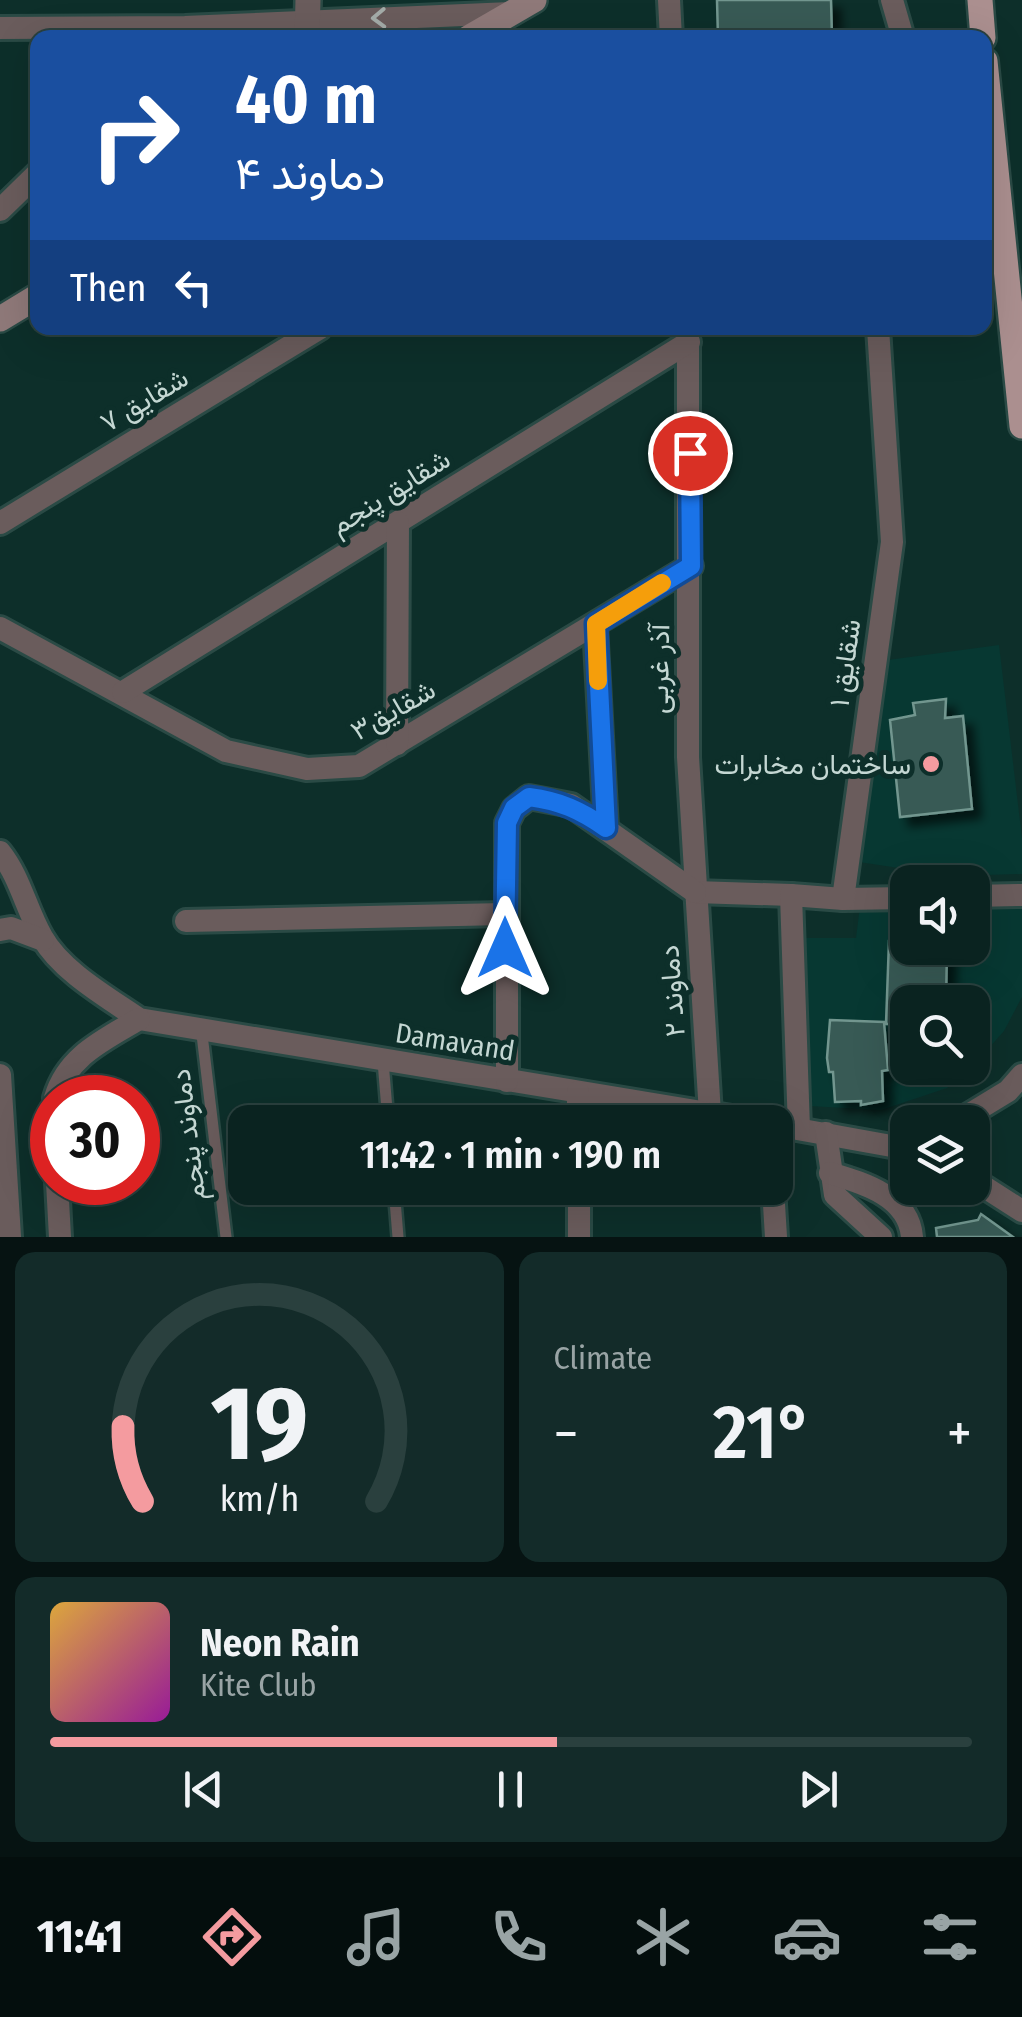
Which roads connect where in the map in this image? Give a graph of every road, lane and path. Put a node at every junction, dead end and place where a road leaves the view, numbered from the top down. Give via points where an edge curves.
1 (534, 0) edge
2 (669, 0) edge
3 (892, 0) edge
4 (980, 0) edge
5 (511, 12) junction
6 (308, 20) edge
7 (0, 28) edge
8 (90, 30) edge
9 (200, 30) edge
10 (481, 30) edge
11 (671, 30) edge
12 (901, 30) edge
13 (982, 30) edge
14 (992, 130) edge
15 (30, 181) edge
16 (0, 210) edge
17 (30, 301) edge
18 (0, 319) edge
19 (309, 335) edge
20 (688, 335) edge
21 (878, 335) edge
22 (1022, 426) edge
23 (0, 523) edge
24 (398, 523) junction
25 (691, 566) junction
26 (596, 624) junction
27 (0, 628) edge
28 (123, 692) junction
29 (397, 744) junction
30 (606, 828) junction
31 (0, 852) edge
32 (722, 891) dead end
33 (695, 892) junction
34 (790, 894) junction
35 (1022, 895) edge
36 (990, 896) edge
37 (890, 898) edge
38 (843, 899) junction
39 (504, 914) junction
40 (186, 921) dead end
41 (0, 930) edge
42 (43, 940) junction
43 (138, 1019) junction
44 (200, 1026) junction
45 (383, 1061) junction
46 (0, 1075) edge
47 (64, 1075) edge
48 (1022, 1075) edge
49 (507, 1081) junction
50 (578, 1092) junction
51 (387, 1105) edge
52 (578, 1105) edge
53 (656, 1105) edge
54 (709, 1105) edge
55 (985, 1105) edge
56 (793, 1127) edge
57 (799, 1128) junction
58 (826, 1133) junction
59 (890, 1143) edge
60 (830, 1173) junction
61 (990, 1191) edge
62 (58, 1205) edge
63 (395, 1205) edge
64 (579, 1205) edge
65 (773, 1205) edge
66 (1022, 1211) edge
67 (10, 1237) edge
68 (60, 1237) edge
69 (226, 1237) edge
70 (398, 1237) edge
71 (579, 1237) edge
72 (776, 1237) edge
73 (881, 1237) edge
74 (912, 1237) edge

1 - 5 main road
2 - 11 street
3 - 12 street
4 - 13 main road
5 -> 6 street
5 - 10 main road
6 - 9 street
7 - 8 street
14 - 22 main road
15 - 16 street
17 - 18 main road
19 - 23 street, شقایق ۷
20 - 24 street, شقایق پنجم
20 - 25 street, آذر غربی
21 - 38 street, شقایق ۱ via 892,542
24 - 28 street, شقایق پنجم
24 - 29 street
25 - 26 street, شقایق۳
25 - 33 street, آذر غربی via 688,757
26 - 29 street, شقایق۳
26 - 30 street
27 - 28 street, شقایق۳
28 - 29 street, شقایق۳ via 226,752 307,768 360,766
30 - 33 street
30 - 39 street via 552,800 529,797 514,808 507,823
31 - 42 street
32 - 33 street
33 - 34 street
33 - 54 street, دماوند ۲
34 - 38 street
34 - 57 street
35 - 36 street
37 - 38 street
39 - 40 street
39 - 49 street
41 - 42 street
42 - 43 street via 88,984
43 - 44 street, Damavand
43 - 47 street via 82,1054
44 - 45 street, Damavand
44 - 69 lane, دماوند پنجم
45 - 49 street, Damavand
45 - 51 lane
46 - 67 street
48 - 55 street
49 - 50 street, Damavand
50 - 52 street
50 - 53 street, Damavand
56 - 57 street
57 - 58 street
58 - 59 street
58 - 60 street
60 - 73 street via 835,1194
60 - 74 street via 891,1198 911,1222
61 - 66 street
62 - 68 street
63 - 70 lane
64 - 71 street
65 - 72 street

